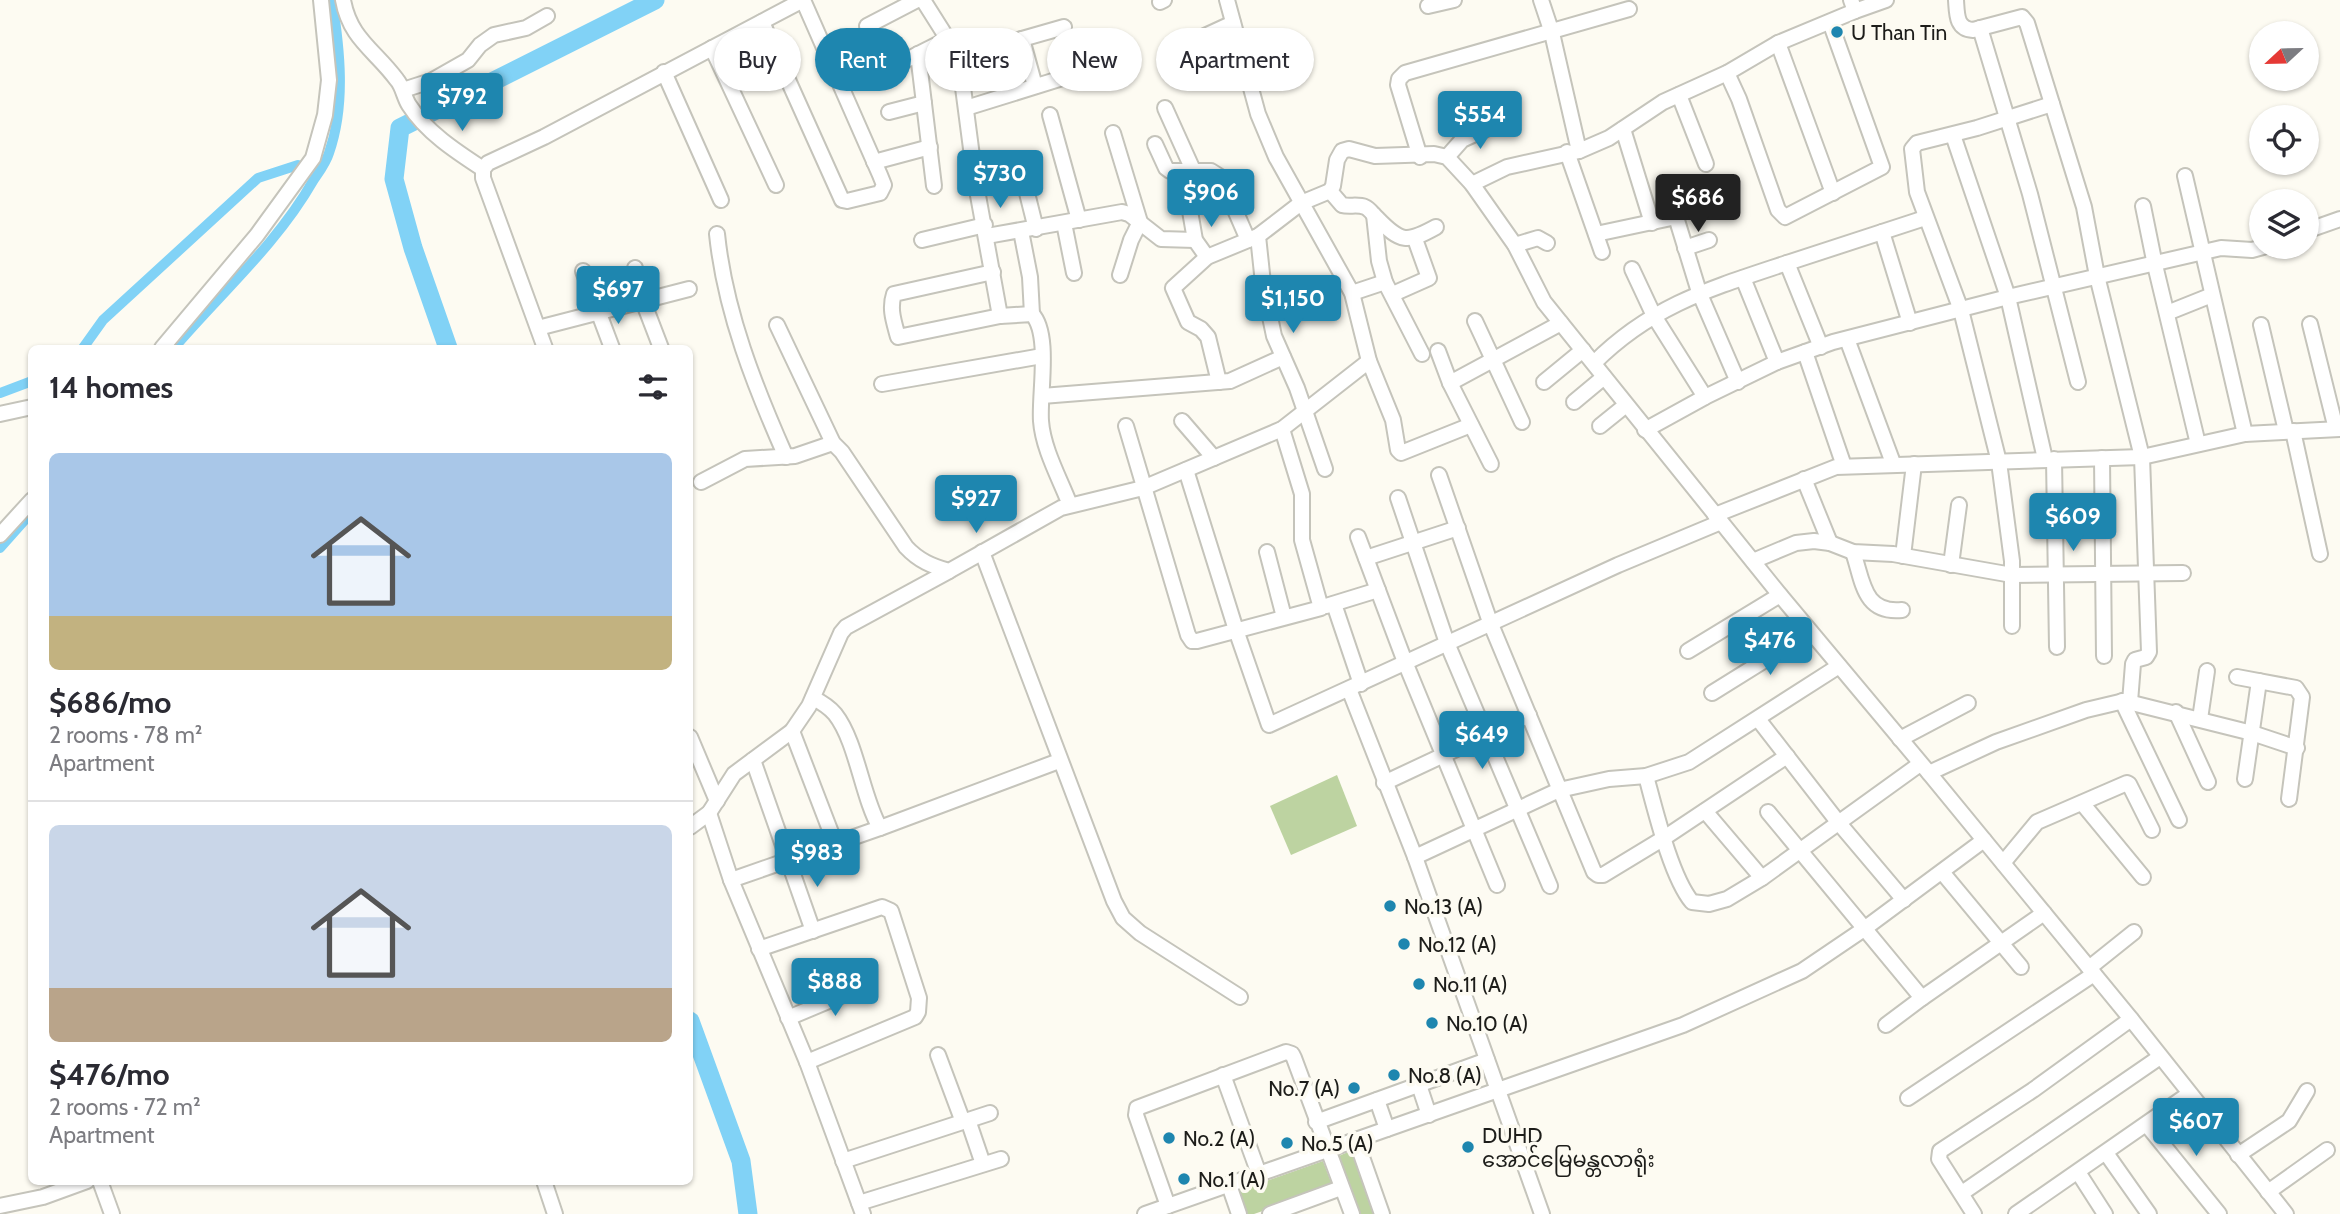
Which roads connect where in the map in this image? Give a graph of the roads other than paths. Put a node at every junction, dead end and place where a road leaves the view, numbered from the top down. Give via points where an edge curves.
1 (321, 0) edge
2 (343, 0) edge
3 (803, 0) edge
4 (917, 0) edge
5 (923, 0) edge
6 (1227, 0) edge
7 (1454, 0) edge
8 (1541, 0) edge
9 (1886, 0) edge
10 (1956, 0) edge
11 (1853, 5) edge
12 (1428, 6) dead end
13 (1629, 9) dead end
14 (547, 16) dead end
15 (762, 22) junction
16 (1830, 22) junction
17 (1233, 23) junction
18 (867, 26) dead end
19 (1064, 27) dead end
20 (941, 28) edge
21 (1222, 28) edge
22 (1980, 28) junction
23 (1552, 33) junction
24 (1033, 36) edge
25 (1778, 43) junction
26 (712, 48) junction
27 (925, 50) edge
28 (918, 54) junction
29 (911, 57) edge
30 (664, 72) junction
31 (1727, 73) junction
32 (1033, 79) edge
33 (1047, 82) edge
34 (1035, 86) junction
35 (964, 91) edge
36 (1679, 95) junction
37 (406, 97) junction
38 (924, 103) junction
39 (2052, 104) junction
40 (966, 108) junction
41 (1165, 108) dead end
42 (889, 112) dead end
43 (1050, 115) dead end
44 (2006, 119) junction
45 (1497, 124) dead end
46 (1623, 130) junction
47 (1113, 133) dead end
48 (1953, 135) junction
49 (1155, 144) dead end
50 (930, 147) junction
51 (1573, 152) junction
52 (1413, 157) junction
53 (1447, 157) junction
54 (874, 162) junction
55 (1706, 164) dead end
56 (483, 169) junction
57 (1193, 170) junction
58 (2185, 176) dead end
59 (1023, 177) dead end
60 (1472, 184) junction
61 (776, 185) dead end
62 (934, 186) dead end
63 (1721, 187) dead end
64 (1330, 191) junction
65 (1833, 193) junction
66 (721, 200) dead end
67 (1301, 203) junction
68 (2144, 206) dead end
69 (1190, 211) dead end
70 (1374, 215) junction
71 (1676, 217) junction
72 (1926, 218) junction
73 (2339, 219) edge
74 (1072, 222) junction
75 (1140, 222) junction
76 (1653, 223) junction
77 (2319, 226) edge
78 (1436, 227) dead end
79 (1029, 230) junction
80 (986, 231) junction
81 (1882, 232) junction
82 (717, 234) dead end
83 (1596, 234) junction
84 (2340, 236) edge
85 (1253, 238) junction
86 (1415, 239) junction
87 (922, 240) dead end
88 (1195, 240) junction
89 (1709, 240) dead end
90 (1547, 243) dead end
91 (1515, 245) junction
92 (1685, 248) junction
93 (2249, 250) edge
94 (1602, 252) dead end
95 (2202, 253) junction
96 (1207, 257) junction
97 (1787, 263) junction
98 (2155, 265) junction
99 (635, 268) dead end
100 (1632, 270) dead end
101 (583, 271) dead end
102 (993, 272) junction
103 (1074, 273) dead end
104 (1120, 275) dead end
105 (2097, 276) junction
106 (1743, 278) junction
107 (2055, 286) junction
108 (1300, 288) dead end
109 (1389, 288) junction
110 (689, 289) dead end
111 (1699, 292) junction
112 (1352, 293) junction
113 (2212, 295) junction
114 (1265, 297) junction
115 (2008, 297) junction
116 (643, 301) junction
117 (1961, 310) junction
118 (599, 313) junction
119 (2166, 313) junction
120 (1032, 314) junction
121 (1000, 316) junction
122 (1654, 316) junction
123 (1475, 321) dead end
124 (1561, 323) junction
125 (1910, 323) junction
126 (2310, 324) dead end
127 (777, 325) dead end
128 (2262, 325) dead end
129 (538, 328) junction
130 (1847, 338) junction
131 (165, 345) edge
132 (544, 345) edge
133 (611, 345) edge
134 (660, 345) edge
135 (1821, 347) junction
136 (1583, 350) junction
137 (1438, 351) dead end
138 (1805, 352) junction
139 (1422, 354) dead end
140 (1042, 356) junction
141 (1283, 357) junction
142 (1493, 360) junction
143 (1369, 361) junction
144 (1777, 362) junction
145 (1594, 363) junction
146 (1604, 376) junction
147 (1219, 382) junction
148 (1544, 382) dead end
149 (1738, 382) junction
150 (2078, 382) dead end
151 (1451, 383) junction
152 (882, 384) dead end
153 (1042, 396) junction
154 (1705, 397) junction
155 (1574, 402) dead end
156 (1626, 405) junction
157 (28, 408) edge
158 (1305, 409) junction
159 (0, 414) edge
160 (1182, 421) dead end
161 (1521, 422) dead end
162 (1471, 425) junction
163 (1126, 426) dead end
164 (1600, 426) dead end
165 (1282, 429) junction
166 (1645, 430) junction
167 (2339, 430) edge
168 (2289, 431) junction
169 (2245, 434) junction
170 (833, 443) junction
171 (2198, 444) junction
172 (786, 457) junction
173 (2142, 457) junction
174 (1214, 458) junction
175 (2102, 458) junction
176 (2049, 459) junction
177 (1999, 462) junction
178 (1893, 463) junction
179 (1491, 464) dead end
180 (1914, 464) junction
181 (1844, 466) junction
182 (1325, 469) dead end
183 (1186, 470) junction
184 (1439, 475) dead end
185 (1804, 479) junction
186 (701, 482) dead end
187 (1143, 488) junction
188 (1398, 498) dead end
189 (28, 504) edge
190 (1070, 505) junction
191 (1959, 505) dead end
192 (1718, 519) junction
193 (1458, 528) junction
194 (0, 536) edge
195 (1359, 537) dead end
196 (1413, 543) junction
197 (1830, 544) junction
198 (1267, 551) dead end
199 (982, 552) junction
200 (1853, 552) junction
201 (2320, 554) dead end
202 (1903, 556) junction
203 (1366, 558) junction
204 (1753, 561) junction
205 (1951, 565) junction
206 (949, 571) junction
207 (2183, 573) dead end
208 (2147, 574) junction
209 (2012, 575) junction
210 (2056, 575) junction
211 (2103, 575) junction
212 (1378, 590) junction
213 (1780, 595) junction
214 (1327, 606) junction
215 (1902, 610) dead end
216 (1284, 617) junction
217 (1490, 622) junction
218 (2012, 626) dead end
219 (1236, 630) junction
220 (1810, 632) junction
221 (1447, 643) junction
222 (2057, 647) dead end
223 (1688, 651) dead end
224 (2104, 656) dead end
225 (1405, 662) junction
226 (1839, 666) junction
227 (2207, 671) dead end
228 (2237, 677) dead end
229 (2259, 681) junction
230 (1354, 686) junction
231 (1712, 693) dead end
232 (813, 698) junction
233 (2126, 702) junction
234 (1968, 703) dead end
235 (2176, 712) junction
236 (1529, 715) junction
237 (1758, 719) junction
238 (2200, 719) junction
239 (792, 731) junction
240 (2252, 733) junction
241 (1486, 735) junction
242 (1900, 739) junction
243 (693, 746) edge
244 (2297, 748) junction
245 (1445, 756) junction
246 (1787, 756) junction
247 (753, 760) junction
248 (1059, 761) junction
249 (1925, 768) junction
250 (1646, 776) junction
251 (2245, 779) dead end
252 (2208, 782) dead end
253 (1384, 783) junction
254 (1559, 790) junction
255 (2289, 799) dead end
256 (2082, 803) junction
257 (713, 807) junction
258 (1517, 811) junction
259 (1705, 811) junction
260 (1768, 812) dead end
261 (2179, 820) dead end
262 (1839, 822) junction
263 (693, 824) edge
264 (880, 828) junction
265 (1476, 830) junction
266 (2152, 830) dead end
267 (1664, 838) junction
268 (1984, 840) junction
269 (835, 843) junction
270 (1799, 850) junction
271 (1415, 858) junction
272 (788, 859) junction
273 (2003, 863) junction
274 (1942, 872) junction
275 (2143, 877) dead end
276 (1762, 878) junction
277 (731, 880) junction
278 (1497, 885) dead end
279 (1550, 886) dead end
280 (1904, 900) junction
281 (2044, 913) junction
282 (1864, 929) junction
283 (813, 931) junction
284 (2134, 932) dead end
285 (2000, 943) junction
286 (759, 949) junction
287 (2021, 967) dead end
288 (2091, 971) junction
289 (869, 985) dead end
290 (1240, 997) dead end
291 (1922, 998) junction
292 (788, 1018) junction
293 (2131, 1020) junction
294 (1886, 1025) dead end
295 (938, 1055) dead end
296 (2160, 1057) junction
297 (1487, 1060) junction
298 (807, 1062) junction
299 (1223, 1075) junction
300 (1419, 1085) junction
301 (1499, 1090) junction
302 (2307, 1091) dead end
303 (2189, 1094) junction
304 (1908, 1098) dead end
305 (1377, 1100) junction
306 (990, 1113) dead end
307 (1429, 1115) junction
308 (966, 1121) junction
309 (1317, 1122) junction
310 (2147, 1125) junction
311 (1387, 1129) junction
312 (1356, 1140) junction
313 (1327, 1150) junction
314 (2327, 1150) dead end
315 (2106, 1153) junction
316 (2238, 1155) junction
317 (1001, 1159) dead end
318 (843, 1161) junction
319 (983, 1164) junction
320 (2078, 1172) junction
321 (1259, 1174) junction
322 (77, 1185) edge
323 (101, 1185) edge
324 (545, 1185) edge
325 (1229, 1185) junction
326 (1341, 1188) junction
327 (2268, 1192) junction
328 (1962, 1193) junction
329 (0, 1206) edge
330 (1168, 1206) junction
331 (861, 1208) edge
332 (2278, 1211) edge
333 (112, 1214) edge
334 (555, 1214) edge
335 (1145, 1214) edge
336 (1239, 1214) edge
337 (1270, 1214) edge
338 (1352, 1214) edge
339 (1382, 1214) edge
340 (1542, 1214) edge
341 (1974, 1214) edge
342 (2016, 1214) edge
343 (2105, 1214) edge
344 (2149, 1214) edge
345 (2219, 1214) edge

1 - 131 street via 329,80 313,158 257,235
2 - 37 street via 354,33 399,82
3 - 15 street
3 - 54 street
4 - 18 street
5 - 20 street
6 - 17 street
7 - 12 street
8 - 23 street
9 - 11 street
10 - 22 street via 1961,26
11 - 16 street
13 - 23 street
14 - 37 street via 526,29 494,35 468,60
15 - 26 street
15 - 54 street via 842,200 880,193 884,185
16 - 25 street
16 - 65 street via 1882,167
17 - 21 street
17 - 67 street via 1258,114
19 - 24 street
22 - 39 street via 2022,18 2028,23
22 - 44 street
23 - 51 street
23 - 52 street via 1399,79
25 - 31 street
25 - 65 street
26 - 30 street
26 - 61 street
27 - 28 street
28 - 29 street
28 - 38 street
30 - 56 street
30 - 66 street
31 - 36 street
31 - 65 street via 1781,215
32 - 34 street
33 - 34 street
34 - 40 street
35 - 40 street
36 - 46 street
36 - 55 street
37 - 56 street via 421,120
38 - 42 street
38 - 50 street
39 - 44 street
39 - 105 street via 2084,206
40 - 80 street
41 - 57 street
43 - 74 street
44 - 48 street
44 - 107 street
45 - 53 street via 1462,140
46 - 51 street
46 - 76 street
47 - 75 street
48 - 72 street via 1917,143 1912,149 1917,192
48 - 115 street
49 - 57 street via 1170,171
50 - 54 street
50 - 62 street
51 - 60 street via 1507,167
51 - 83 street
52 - 53 street
52 - 64 street via 1342,151
53 - 60 street
56 - 129 street
57 - 85 street via 1211,171 1230,183 1235,210
58 - 95 street
59 - 79 street
60 - 91 street
63 - 71 street via 1680,203
64 - 67 street
64 - 70 street via 1342,205 1363,206
67 - 85 street
67 - 112 street
68 - 98 street
69 - 88 street
70 - 86 street via 1396,236
70 - 109 street via 1379,261
71 - 76 street
71 - 92 street
72 - 81 street
72 - 117 street
73 - 77 street
73 - 84 street
74 - 75 street via 1122,212
74 - 79 street
74 - 103 street
75 - 88 street via 1161,239
75 - 104 street
76 - 83 street
78 - 86 street
79 - 80 street
79 - 120 street
80 - 87 street
80 - 102 street
81 - 97 street
81 - 125 street
82 - 172 street via 723,277 754,385
83 - 94 street
85 - 96 street
85 - 114 street
86 - 109 street via 1429,278
88 - 96 street
89 - 92 street
90 - 91 street via 1538,238
91 - 124 street via 1544,302
92 - 111 street
93 - 95 street via 2221,248
95 - 98 street
95 - 113 street
96 - 147 street via 1173,291 1188,322 1208,337
97 - 106 street
97 - 135 street
98 - 105 street
98 - 119 street
99 - 116 street
100 - 122 street
101 - 118 street
102 - 121 street
102 - 121 street via 900,291 892,299 892,316 898,337
105 - 107 street
105 - 173 street
106 - 111 street
106 - 144 street
107 - 115 street
107 - 150 street
108 - 114 street
109 - 112 street
109 - 139 street
110 - 116 street
111 - 122 street
111 - 149 street
112 - 143 street
113 - 119 street
113 - 169 street
114 - 141 street
115 - 117 street
115 - 176 street
116 - 118 street
116 - 134 street
117 - 125 street
117 - 177 street
118 - 129 street
118 - 133 street
119 - 171 street
120 - 121 street
120 - 140 street via 1038,320
122 - 145 street via 1615,342
122 - 154 street
123 - 142 street
124 - 136 street
124 - 142 street
125 - 130 street
126 - 167 street
127 - 170 street
128 - 168 street
129 - 132 street
130 - 135 street
130 - 178 street
135 - 138 street
136 - 145 street
136 - 148 street
137 - 151 street
138 - 144 street
138 - 181 street
140 - 152 street
140 - 153 street
141 - 147 street via 1252,373
141 - 158 street
142 - 151 street
142 - 161 street
143 - 158 street
143 - 162 street via 1393,420 1399,452
144 - 149 street
145 - 146 street
146 - 155 street
146 - 156 street
147 - 153 street
149 - 154 street
151 - 162 street
153 - 190 street via 1041,423
154 - 166 street
156 - 164 street
156 - 166 street
157 - 159 street
158 - 165 street
158 - 182 street
160 - 174 street
162 - 179 street
163 - 187 street
165 - 174 street
165 - 214 street via 1302,494 1302,540
166 - 192 street
167 - 168 street
168 - 169 street
168 - 201 street
169 - 171 street
170 - 172 street
170 - 206 street via 906,547 929,565
171 - 173 street
172 - 186 street via 745,459
173 - 175 street
173 - 208 street
174 - 183 street
175 - 176 street
175 - 211 street
176 - 177 street
176 - 210 street
177 - 180 street
177 - 209 street
178 - 180 street
178 - 181 street
180 - 202 street
181 - 185 street
183 - 187 street
183 - 219 street
184 - 193 street
185 - 192 street
185 - 197 street
187 - 190 street
187 - 219 street via 1188,635 1197,641
188 - 196 street
189 - 194 street
190 - 199 street
191 - 205 street
192 - 204 street
192 - 217 street
193 - 196 street
193 - 217 street
195 - 203 street
196 - 203 street
196 - 221 street
197 - 200 street
197 - 204 street via 1796,543
198 - 216 street
199 - 206 street
199 - 248 street
200 - 202 street
200 - 215 street via 1875,606
202 - 205 street
203 - 212 street
204 - 213 street
205 - 209 street
206 - 232 street via 846,627
207 - 208 street
208 - 211 street
208 - 233 street via 2148,652 2133,664
209 - 210 street
209 - 218 street
210 - 211 street
210 - 222 street
211 - 224 street
212 - 214 street
212 - 225 street
213 - 220 street
213 - 223 street
214 - 216 street
214 - 230 street
216 - 219 street
217 - 221 street
217 - 236 street
219 - 230 street via 1268,724
220 - 226 street
220 - 231 street
221 - 225 street
221 - 241 street
225 - 230 street
225 - 245 street
226 - 237 street
226 - 242 street
227 - 238 street
228 - 229 street
229 - 240 street
229 - 244 street via 2300,692
230 - 253 street
232 - 239 street
232 - 264 street via 836,715 844,730
233 - 235 street
233 - 249 street via 2086,710
233 - 261 street
234 - 242 street
235 - 238 street
235 - 252 street
236 - 241 street
236 - 254 street
237 - 246 street
237 - 250 street via 1693,760
238 - 240 street
239 - 247 street
239 - 269 street
240 - 244 street
240 - 251 street
241 - 245 street
241 - 258 street
242 - 249 street
243 - 257 street
244 - 255 street
245 - 253 street
245 - 265 street
246 - 259 street
246 - 262 street
247 - 257 street via 729,779
247 - 272 street
248 - 264 street
248 - 290 street via 1123,918
249 - 262 street
249 - 268 street
250 - 254 street
250 - 267 street
253 - 271 street
254 - 258 street
254 - 267 street via 1598,875
256 - 266 street via 2129,783
256 - 273 street via 2037,822
256 - 275 street
257 - 263 street
257 - 277 street
258 - 265 street
258 - 279 street
259 - 267 street
259 - 276 street
260 - 270 street
262 - 270 street
262 - 280 street
264 - 269 street
265 - 271 street
265 - 278 street
267 - 276 street via 1692,902 1719,903
268 - 273 street
268 - 274 street
269 - 272 street
270 - 276 street
270 - 282 street
271 - 297 street
272 - 277 street
272 - 283 street
273 - 281 street
274 - 280 street
274 - 285 street
277 - 286 street
280 - 282 street
281 - 285 street
281 - 288 street
282 - 291 street
282 - 301 street via 1793,976 1684,1025
283 - 286 street
283 - 298 street via 887,908 919,1004 915,1017
284 - 288 street
285 - 287 street
285 - 291 street
286 - 292 street
288 - 293 street
288 - 304 street
289 - 292 street
291 - 294 street
292 - 298 street
293 - 296 street
293 - 328 street via 1940,1151 1939,1159
295 - 308 street
296 - 303 street
296 - 328 street
297 - 300 street
297 - 301 street
298 - 318 street
299 - 309 street via 1286,1052 1292,1054
299 - 321 street
299 - 330 street via 1137,1108
300 - 305 street
300 - 307 street
301 - 307 street
301 - 340 street
302 - 316 street via 2289,1121
303 - 310 street
303 - 316 street
305 - 309 street
305 - 311 street
306 - 308 street
307 - 311 street
308 - 318 street
308 - 319 street
309 - 313 street
310 - 315 street
310 - 345 street
311 - 312 street
312 - 313 street
312 - 339 street
313 - 321 street
313 - 326 street
314 - 327 street
315 - 320 street
315 - 344 street
316 - 327 street
317 - 319 street
318 - 331 street
319 - 331 street
320 - 342 street
320 - 343 street
321 - 325 street
322 - 329 street via 43,1198
323 - 333 street
324 - 334 street
325 - 330 street
325 - 336 street
326 - 337 street
326 - 338 street
327 - 332 street
328 - 341 street
330 - 335 street

